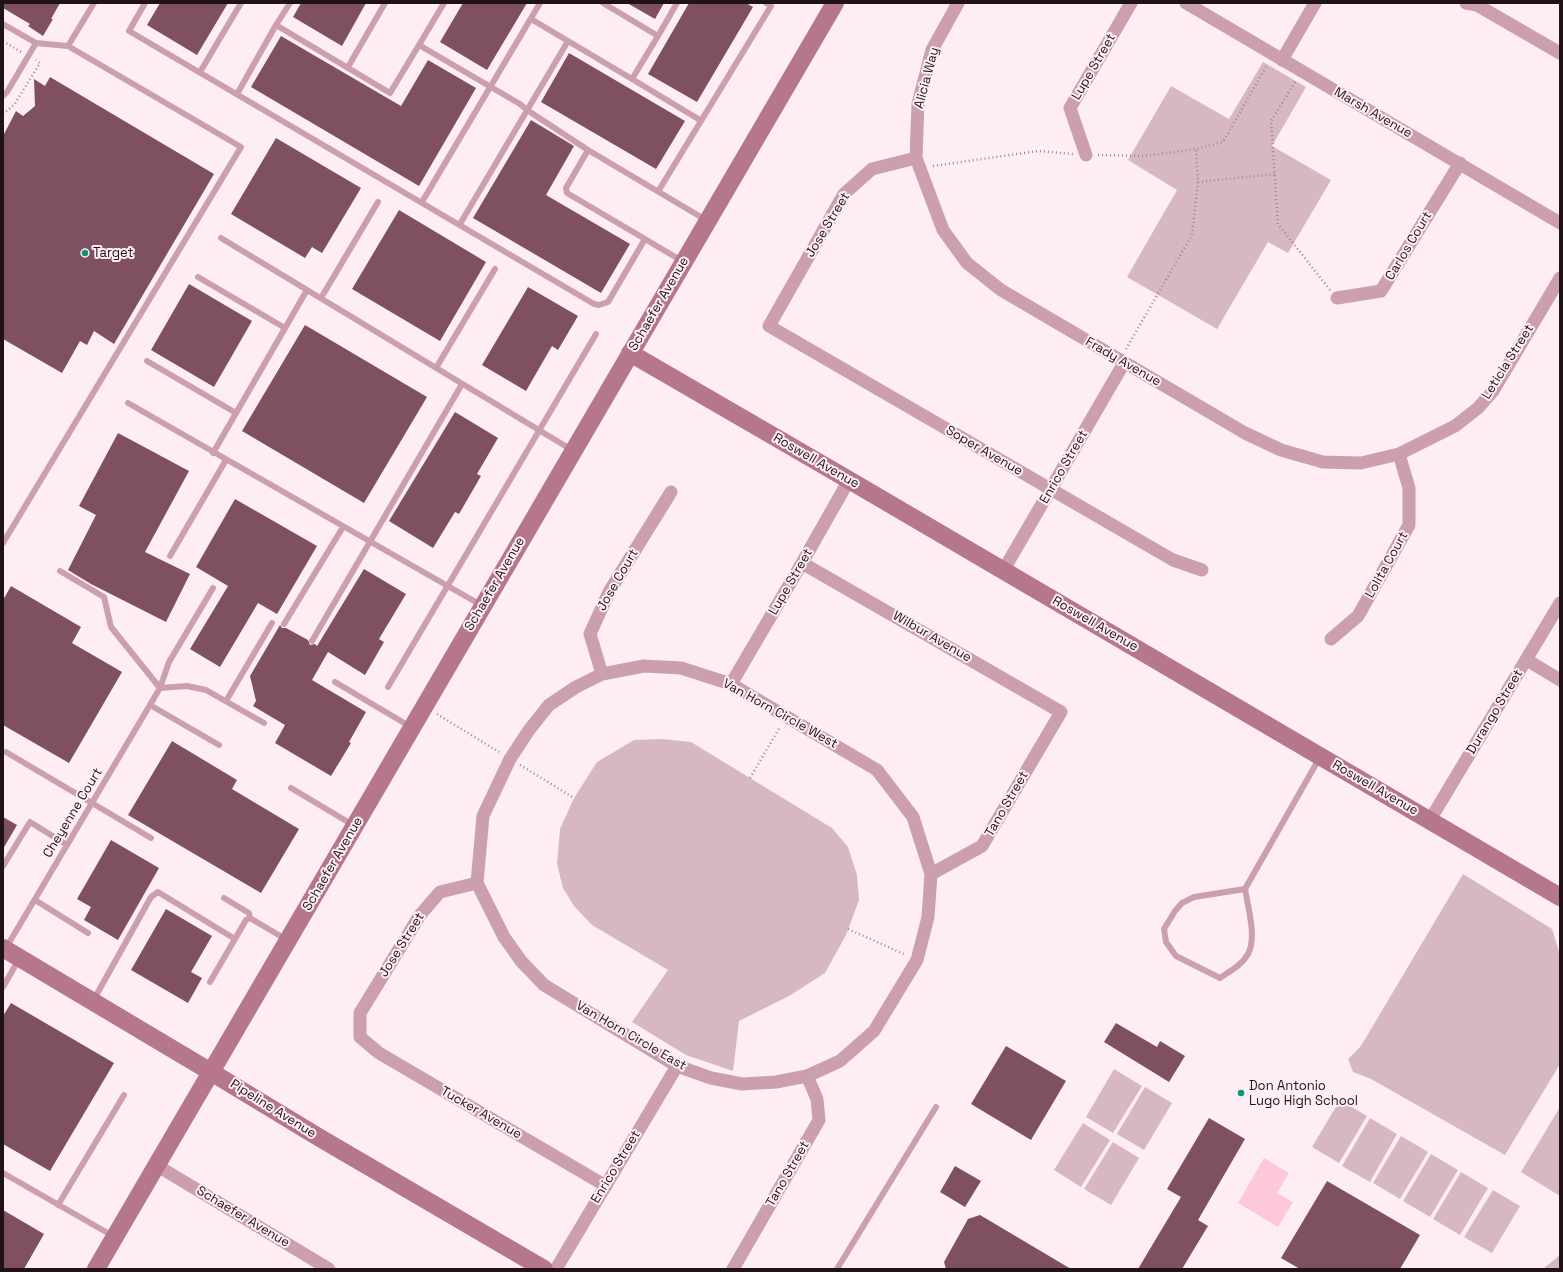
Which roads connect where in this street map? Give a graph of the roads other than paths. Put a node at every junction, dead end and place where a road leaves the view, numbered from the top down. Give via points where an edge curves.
1 (94, 3) edge
2 (145, 3) edge
3 (241, 3) edge
4 (290, 3) edge
5 (386, 3) edge
6 (444, 3) edge
7 (540, 3) edge
8 (603, 3) edge
9 (677, 3) edge
10 (766, 3) edge
11 (835, 3) edge
12 (958, 3) edge
13 (1131, 3) edge
14 (1186, 3) edge
15 (1315, 3) edge
16 (1466, 3) edge
17 (531, 19) junction
18 (3, 24) edge
19 (276, 25) junction
20 (658, 36) junction
21 (568, 41) junction
22 (36, 43) junction
23 (419, 45) junction
24 (68, 46) junction
25 (1560, 53) edge
26 (1278, 57) junction
27 (348, 67) junction
28 (200, 72) junction
29 (632, 79) junction
30 (491, 86) junction
31 (236, 94) junction
32 (3, 96) edge
33 (527, 110) junction
34 (700, 120) junction
35 (588, 150) junction
36 (1086, 155) road end
37 (917, 163) junction
38 (1460, 163) junction
39 (659, 190) junction
40 (378, 202) dead end
41 (422, 202) junction
42 (708, 220) junction
43 (1560, 223) edge
44 (460, 224) junction
45 (221, 238) dead end
46 (645, 239) junction
47 (684, 262) junction
48 (495, 269) dead end
49 (198, 277) dead end
50 (1560, 278) edge
51 (307, 290) junction
52 (321, 298) junction
53 (1337, 298) road end
54 (769, 326) joint
55 (285, 328) junction
56 (596, 334) dead end
57 (630, 353) junction
58 (147, 361) dead end
59 (1122, 361) junction
60 (436, 368) junction
61 (462, 384) junction
62 (128, 403) dead end
63 (236, 413) junction
64 (540, 431) junction
65 (573, 451) junction
66 (213, 453) junction
67 (1399, 454) junction
68 (226, 460) junction
69 (849, 480) junction
70 (1051, 489) junction
71 (671, 492) dead end
72 (343, 527) junction
73 (370, 542) junction
74 (3, 543) edge
75 (170, 556) dead end
76 (802, 563) junction
77 (1202, 570) dead end
78 (60, 571) dead end
79 (1003, 571) junction
80 (448, 586) junction
81 (214, 588) dead end
82 (1560, 603) edge
83 (483, 606) junction
84 (272, 623) dead end
85 (284, 624) dead end
86 (1331, 639) dead end
87 (312, 641) dead end
88 (1526, 660) junction
89 (602, 674) junction
90 (1560, 680) edge
91 (335, 682) dead end
92 (730, 684) junction
93 (388, 687) dead end
94 (160, 688) junction
95 (226, 701) junction
96 (150, 705) junction
97 (1061, 712) joint
98 (264, 723) dead end
99 (412, 728) junction
100 (219, 745) dead end
101 (6, 752) dead end
102 (1321, 756) junction
103 (291, 788) dead end
104 (92, 803) junction
105 (1430, 820) junction
106 (355, 826) junction
107 (151, 838) dead end
108 (67, 845) junction
109 (3, 866) edge
110 (931, 874) junction
111 (477, 883) junction
112 (1245, 890) junction
113 (1560, 897) edge
114 (224, 898) dead end
115 (35, 900) junction
116 (250, 918) junction
117 (88, 933) dead end
118 (235, 939) junction
119 (288, 941) junction
120 (9, 952) edge
121 (210, 982) dead end
122 (3, 987) edge
123 (92, 1002) junction
124 (360, 1037) joint
125 (677, 1066) junction
126 (211, 1072) junction
127 (808, 1076) junction
128 (124, 1095) dead end
129 (936, 1107) dead end
130 (156, 1165) junction
131 (3, 1173) edge
132 (606, 1186) junction
133 (58, 1205) junction
134 (114, 1237) junction
135 (96, 1269) edge
136 (329, 1269) edge
137 (544, 1269) edge
138 (556, 1269) edge
139 (733, 1269) edge
140 (837, 1269) edge

1 - 24 lane
2 - 28 lane via 129,31
3 - 28 lane
4 - 19 lane
5 - 27 lane
6 - 23 lane
7 - 17 lane
8 - 20 lane
9 - 20 lane
10 - 34 lane via 771,6
11 - 42 main road, Schaefer Avenue
12 - 37 street, Alicia Way via 932,50 918,104
13 - 36 street, Lupe Street via 1070,108
14 - 26 street, Marsh Avenue
15 - 26 street
16 - 25 street via 1477,5
17 - 21 lane
17 - 30 lane
18 - 22 lane
19 - 27 lane
19 - 31 lane
20 - 29 lane
21 - 29 lane
21 - 33 lane
22 - 24 lane
22 - 32 lane
23 - 27 lane via 390,93
23 - 30 lane
24 - 74 lane via 241,147
26 - 38 street, Marsh Avenue
28 - 31 lane
29 - 34 lane
30 - 33 lane
30 - 41 lane
31 - 41 lane
33 - 35 lane
33 - 44 lane
34 - 39 lane
35 - 39 lane
35 - 46 lane via 566,188 567,193
37 - 54 street, Jose Street via 872,169 844,194
37 - 59 street, Frady Avenue via 943,230 967,263 1001,290
38 - 43 street, Marsh Avenue
38 - 53 street, Carlos Court via 1381,291
39 - 42 lane
40 - 52 lane
41 - 44 lane
42 - 47 main road, Schaefer Avenue
44 - 46 lane via 599,305 608,302
45 - 51 lane
46 - 47 lane
47 - 57 main road, Schaefer Avenue
48 - 60 lane
49 - 55 lane
50 - 67 street, Leticia Street via 1493,391 1478,408 1455,426
51 - 52 lane
51 - 55 lane
52 - 60 lane
54 - 70 street, Soper Avenue
55 - 63 lane
56 - 64 lane
57 - 65 main road, Schaefer Avenue
57 - 69 main road, Roswell Avenue
58 - 63 lane
59 - 67 street, Frady Avenue via 1245,433 1281,450 1323,462 1361,463
59 - 70 street, Enrico Street
60 - 61 lane
61 - 64 lane
61 - 73 lane
62 - 66 lane
63 - 66 lane
64 - 65 lane
64 - 80 lane
65 - 83 main road, Schaefer Avenue
66 - 68 lane
67 - 86 street, Lolita Court via 1409,488 1409,525 1358,616
68 - 72 lane
68 - 75 lane
69 - 76 street, Lupe Street
69 - 79 main road, Roswell Avenue
70 - 77 street, Soper Avenue via 1173,560
70 - 79 street, Enrico Street
71 - 89 street, Jose Court via 608,592 590,634
72 - 73 lane
72 - 85 lane
73 - 80 lane
73 - 87 lane
76 - 92 street, Lupe Street
76 - 97 street, Wilbur Avenue
78 - 94 lane via 104,597 111,626
79 - 102 main road, Roswell Avenue
80 - 83 lane
80 - 93 lane
81 - 94 lane, Cheyenne Court via 169,662
82 - 88 street, Durango Street
83 - 99 main road, Schaefer Avenue
84 - 95 lane
88 - 90 street
88 - 105 street, Durango Street
89 - 92 street, Van Horn Circle West via 644,666 681,668
89 - 111 street, Van Horn Circle West via 549,705 510,759 483,816
91 - 99 lane
92 - 110 street, Van Horn Circle West via 877,770 913,817
94 - 95 lane via 187,686 210,691
94 - 96 lane, Cheyenne Court
95 - 98 lane
96 - 100 lane
96 - 104 lane, Cheyenne Court
97 - 110 street, Tano Street via 982,846
99 - 106 main road, Schaefer Avenue
101 - 104 lane
102 - 105 main road, Roswell Avenue
102 - 112 lane
103 - 106 lane
104 - 107 lane
104 - 108 lane, Cheyenne Court
105 - 113 main road, Roswell Avenue
106 - 119 main road, Schaefer Avenue
108 - 109 lane via 30,822
108 - 115 lane, Cheyenne Court
110 - 127 street, Van Horn Circle East via 928,917 918,960 874,1031 840,1061
111 - 124 street, Jose Street via 440,892 420,915 360,1013
111 - 125 street, Van Horn Circle East via 504,937 521,961 544,985
112 - 112 lane via 1194,897 1182,904 1164,929 1166,942 1176,956 1220,978 1237,966 1248,953 1253,931
114 - 116 lane via 248,913
115 - 117 lane
115 - 120 lane, Cheyenne Court
116 - 118 lane via 246,920
116 - 119 lane
118 - 121 lane
118 - 123 lane via 158,892 151,897
119 - 126 main road, Schaefer Avenue
120 - 122 lane, Cheyenne Court
120 - 123 main road, Pipeline Avenue
123 - 126 main road, Pipeline Avenue
124 - 132 street, Tucker Avenue via 379,1053
125 - 127 street, Van Horn Circle East via 711,1078 742,1084 776,1082
125 - 132 street, Enrico Street
126 - 130 main road, Schaefer Avenue
126 - 137 main road, Pipeline Avenue
127 - 139 street, Tano Street via 817,1099 819,1120
128 - 133 lane
129 - 140 lane
130 - 134 main road, Schaefer Avenue
130 - 136 street, Schaefer Avenue
131 - 133 lane
132 - 138 street, Enrico Street
133 - 134 lane
134 - 135 main road, Schaefer Avenue

